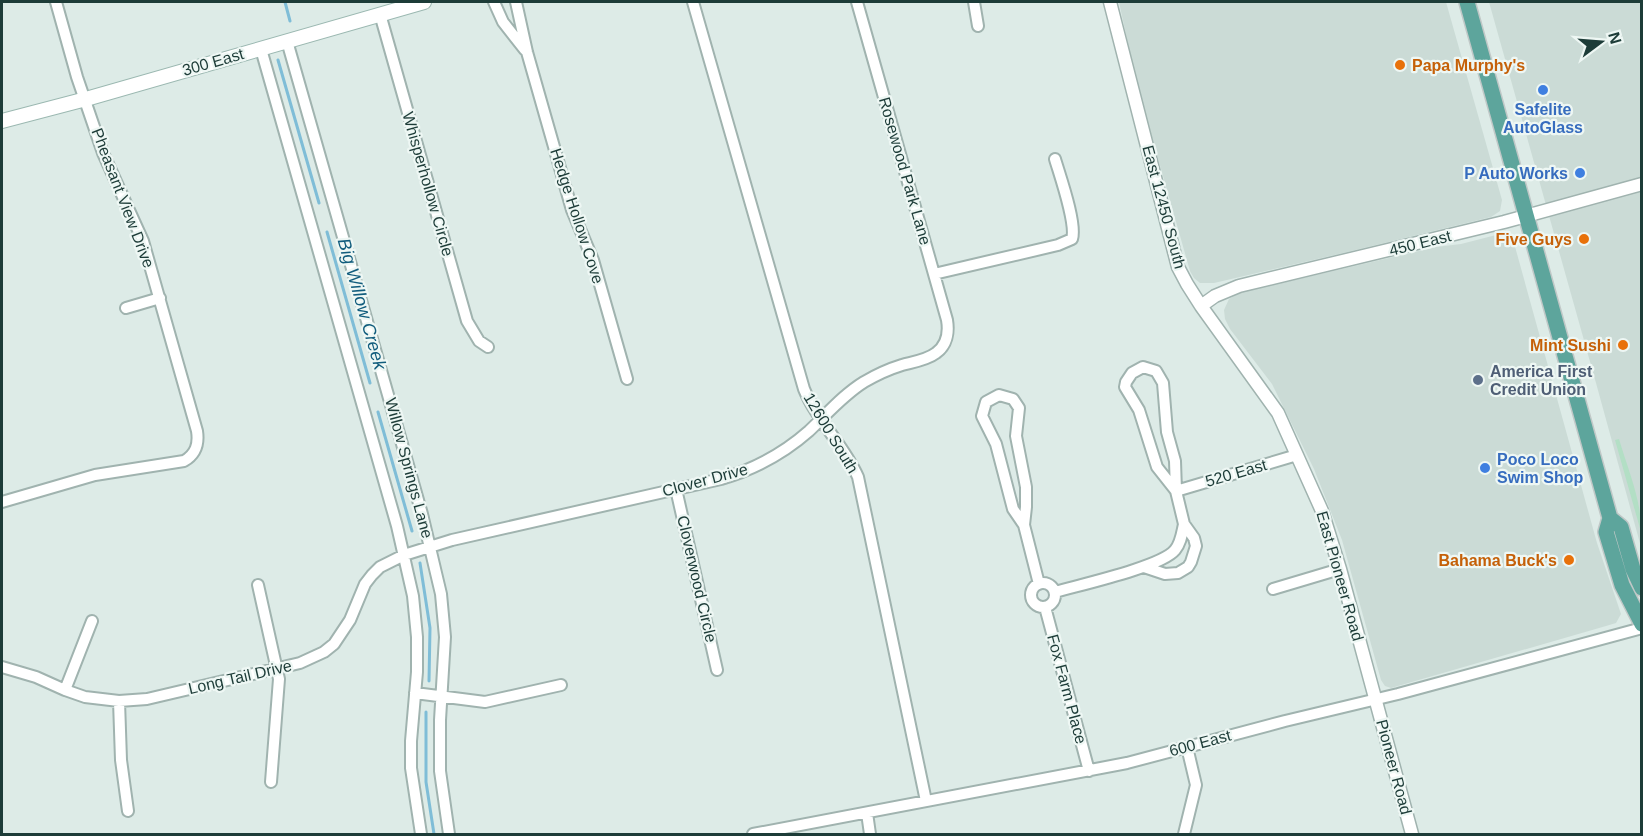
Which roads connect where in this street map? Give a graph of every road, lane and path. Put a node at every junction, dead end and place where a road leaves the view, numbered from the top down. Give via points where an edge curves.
1 (56, 2) edge
2 (424, 2) edge
3 (494, 2) edge
4 (516, 2) edge
5 (693, 2) edge
6 (857, 2) edge
7 (974, 2) edge
8 (1110, 2) edge
9 (1467, 2) edge
10 (380, 14) junction
11 (978, 26) dead end
12 (287, 41) junction
13 (261, 49) junction
14 (527, 52) junction
15 (86, 99) junction
16 (2, 121) edge
17 (1055, 159) dead end
18 (1641, 184) edge
19 (1527, 216) junction
20 (934, 274) junction
21 (160, 298) junction
22 (1201, 306) junction
23 (126, 308) dead end
24 (945, 341) joint
25 (488, 347) dead end
26 (627, 379) dead end
27 (821, 417) junction
28 (1297, 455) junction
29 (676, 489) junction
30 (1176, 490) junction
31 (2, 502) edge
32 (1610, 518) junction
33 (1184, 524) junction
34 (1024, 525) junction
35 (430, 546) junction
36 (404, 555) junction
37 (1144, 567) junction
38 (1340, 569) junction
39 (1039, 584) junction
40 (258, 585) dead end
41 (1641, 588) edge
42 (1273, 589) dead end
43 (1055, 592) junction
44 (1045, 607) junction
45 (92, 621) dead end
46 (1641, 626) edge
47 (2, 667) edge
48 (278, 669) junction
49 (717, 670) dead end
50 (561, 685) dead end
51 (65, 690) junction
52 (415, 693) junction
53 (442, 698) junction
54 (1375, 700) junction
55 (119, 701) junction
56 (1187, 747) junction
57 (1089, 771) junction
58 (271, 782) dead end
59 (926, 801) junction
60 (128, 811) dead end
61 (867, 813) junction
62 (420, 834) edge
63 (449, 834) edge
64 (753, 834) edge
65 (870, 834) edge
66 (1184, 834) edge
67 (1412, 834) edge

1 - 15 street, Pheasant View Drive
2 - 10 main road, 300 East
3 - 14 street, Hedge Hollow Cove via 503,22
4 - 14 street, Hedge Hollow Cove
5 - 27 street, 12600 South via 801,382
6 - 20 street, Rosewood Park Lane
7 - 11 street
8 - 22 street, East 12450 South via 1178,267
9 - 19 main road
10 - 12 main road, 300 East
10 - 25 street, Whisperhollow Circle via 467,321 478,341
12 - 13 main road, 300 East
12 - 35 street, Willow Springs Lane
13 - 15 main road, 300 East
13 - 36 street, Willow Springs Lane
14 - 26 street, Hedge Hollow Cove via 572,210 593,260
15 - 16 main road, 300 East
15 - 21 street, Pheasant View Drive via 108,165 139,231
17 - 20 street via 1072,221 1072,239
18 - 19 street, 450 East
19 - 22 street, 450 East via 1239,285
19 - 32 main road
20 - 24 street, Rosewood Park Lane via 948,327
21 - 23 street
21 - 31 street, Pheasant View Drive via 198,431 192,455 179,462 95,475
22 - 28 street, East 12450 South via 1278,413
24 - 27 street, Clover Drive via 929,357 863,382
27 - 29 street, Clover Drive via 794,443 766,462 738,474
27 - 59 street, 12600 South via 847,455 861,489
28 - 30 street, 520 East
28 - 38 street, East Pioneer Road via 1322,511
29 - 35 street, Clover Drive
29 - 49 street, Cloverwood Circle
30 - 30 street via 1156,467 1138,410 1125,387 1132,373 1143,367 1156,371 1163,383
30 - 33 street
32 - 41 main road via 1621,527
32 - 46 main road via 1606,532 1622,585
33 - 37 street via 1174,552
33 - 37 street via 1196,546 1188,567 1171,574
34 - 34 street via 1013,509 996,444 982,416 986,402 999,395 1013,399 1019,408 1016,436 1026,487
34 - 39 street
35 - 36 street, Long Tail Drive
35 - 53 street, Willow Springs Lane via 441,594 445,637
36 - 48 street, Long Tail Drive via 372,575 334,644 312,658
36 - 52 street, Willow Springs Lane via 417,637
37 - 43 street
38 - 42 street
38 - 54 street, East Pioneer Road
39 - 43 street via 1051,585
39 - 44 street via 1032,590 1032,598
40 - 48 street
43 - 44 street via 1053,603
44 - 57 street, Fox Farm Place
45 - 51 street
46 - 54 street, 600 East
47 - 51 street, Long Tail Drive via 36,676
48 - 55 street, Long Tail Drive via 147,699
48 - 58 street
50 - 53 street via 492,702
51 - 55 street, Long Tail Drive via 98,700
52 - 53 street
52 - 62 street, Willow Springs Lane via 411,768
53 - 63 street, Willow Springs Lane via 440,771
54 - 56 street, 600 East
54 - 67 street, Pioneer Road
55 - 60 street
56 - 57 street, 600 East
56 - 66 street via 1196,785
57 - 59 street, 600 East
59 - 61 street, 600 East
61 - 64 street, 600 East
61 - 65 street

